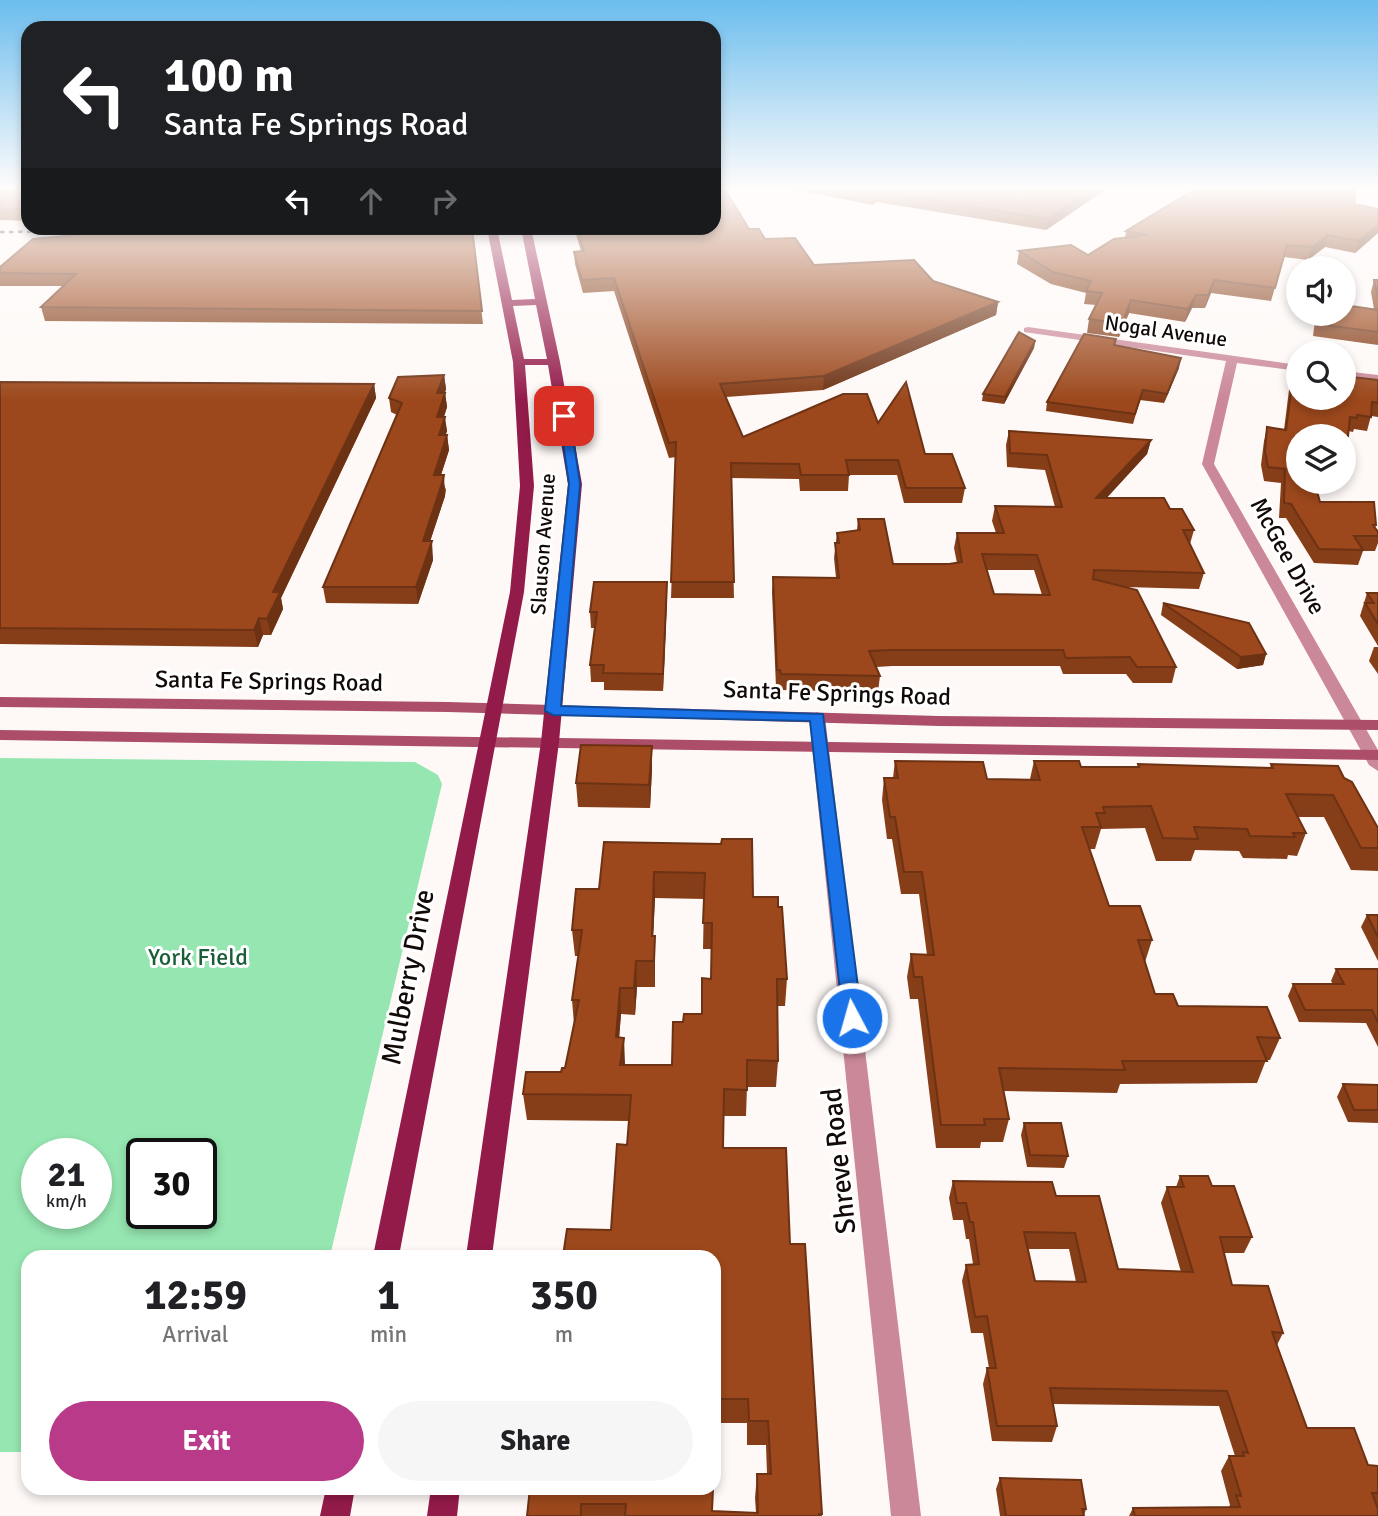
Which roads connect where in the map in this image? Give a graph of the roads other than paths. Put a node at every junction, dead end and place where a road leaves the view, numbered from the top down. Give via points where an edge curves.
1 (497, 259) edge
2 (532, 259) edge
3 (541, 302) junction
4 (505, 303) junction
5 (1028, 330) dead end
6 (1232, 361) junction
7 (519, 362) junction
8 (554, 362) junction
9 (1286, 367) edge
10 (1356, 375) edge
11 (1378, 378) edge
12 (0, 702) edge
13 (494, 710) junction
14 (553, 711) junction
15 (817, 717) junction
16 (1355, 725) junction
17 (1378, 725) edge
18 (0, 735) edge
19 (488, 741) junction
20 (550, 742) junction
21 (821, 746) junction
22 (1376, 758) edge
23 (387, 1250) edge
24 (480, 1250) edge
25 (340, 1495) edge
26 (445, 1495) edge
27 (335, 1516) edge
28 (442, 1516) edge
29 (906, 1516) edge

1 - 4 main road, Slauson Avenue
2 - 3 main road, Slauson Avenue
3 - 4 main road
3 - 8 main road, Slauson Avenue
4 - 7 main road, Slauson Avenue
5 - 6 street, Nogal Avenue
6 - 9 street, Nogal Avenue
6 - 16 street, McGee Drive via 1208,464
7 - 8 main road
7 - 13 main road, Slauson Avenue via 527,486 517,592
8 - 14 main road, Slauson Avenue via 575,484
10 - 11 street
12 - 13 main road, Santa Fe Springs Road
13 - 14 main road, Santa Fe Springs Road
13 - 19 main road, Mulberry Drive
14 - 15 main road, Santa Fe Springs Road
14 - 20 main road, Slauson Avenue
15 - 16 main road, Santa Fe Springs Road
15 - 21 street, Shreve Road
16 - 17 main road, Santa Fe Springs Road
16 - 22 street, McGee Drive
18 - 19 main road, Santa Fe Springs Road
19 - 20 main road, Santa Fe Springs Road
19 - 23 main road, Mulberry Drive
20 - 21 main road, Santa Fe Springs Road
20 - 24 main road
21 - 22 main road, Santa Fe Springs Road
21 - 29 street, Shreve Road
25 - 27 main road
26 - 28 main road

